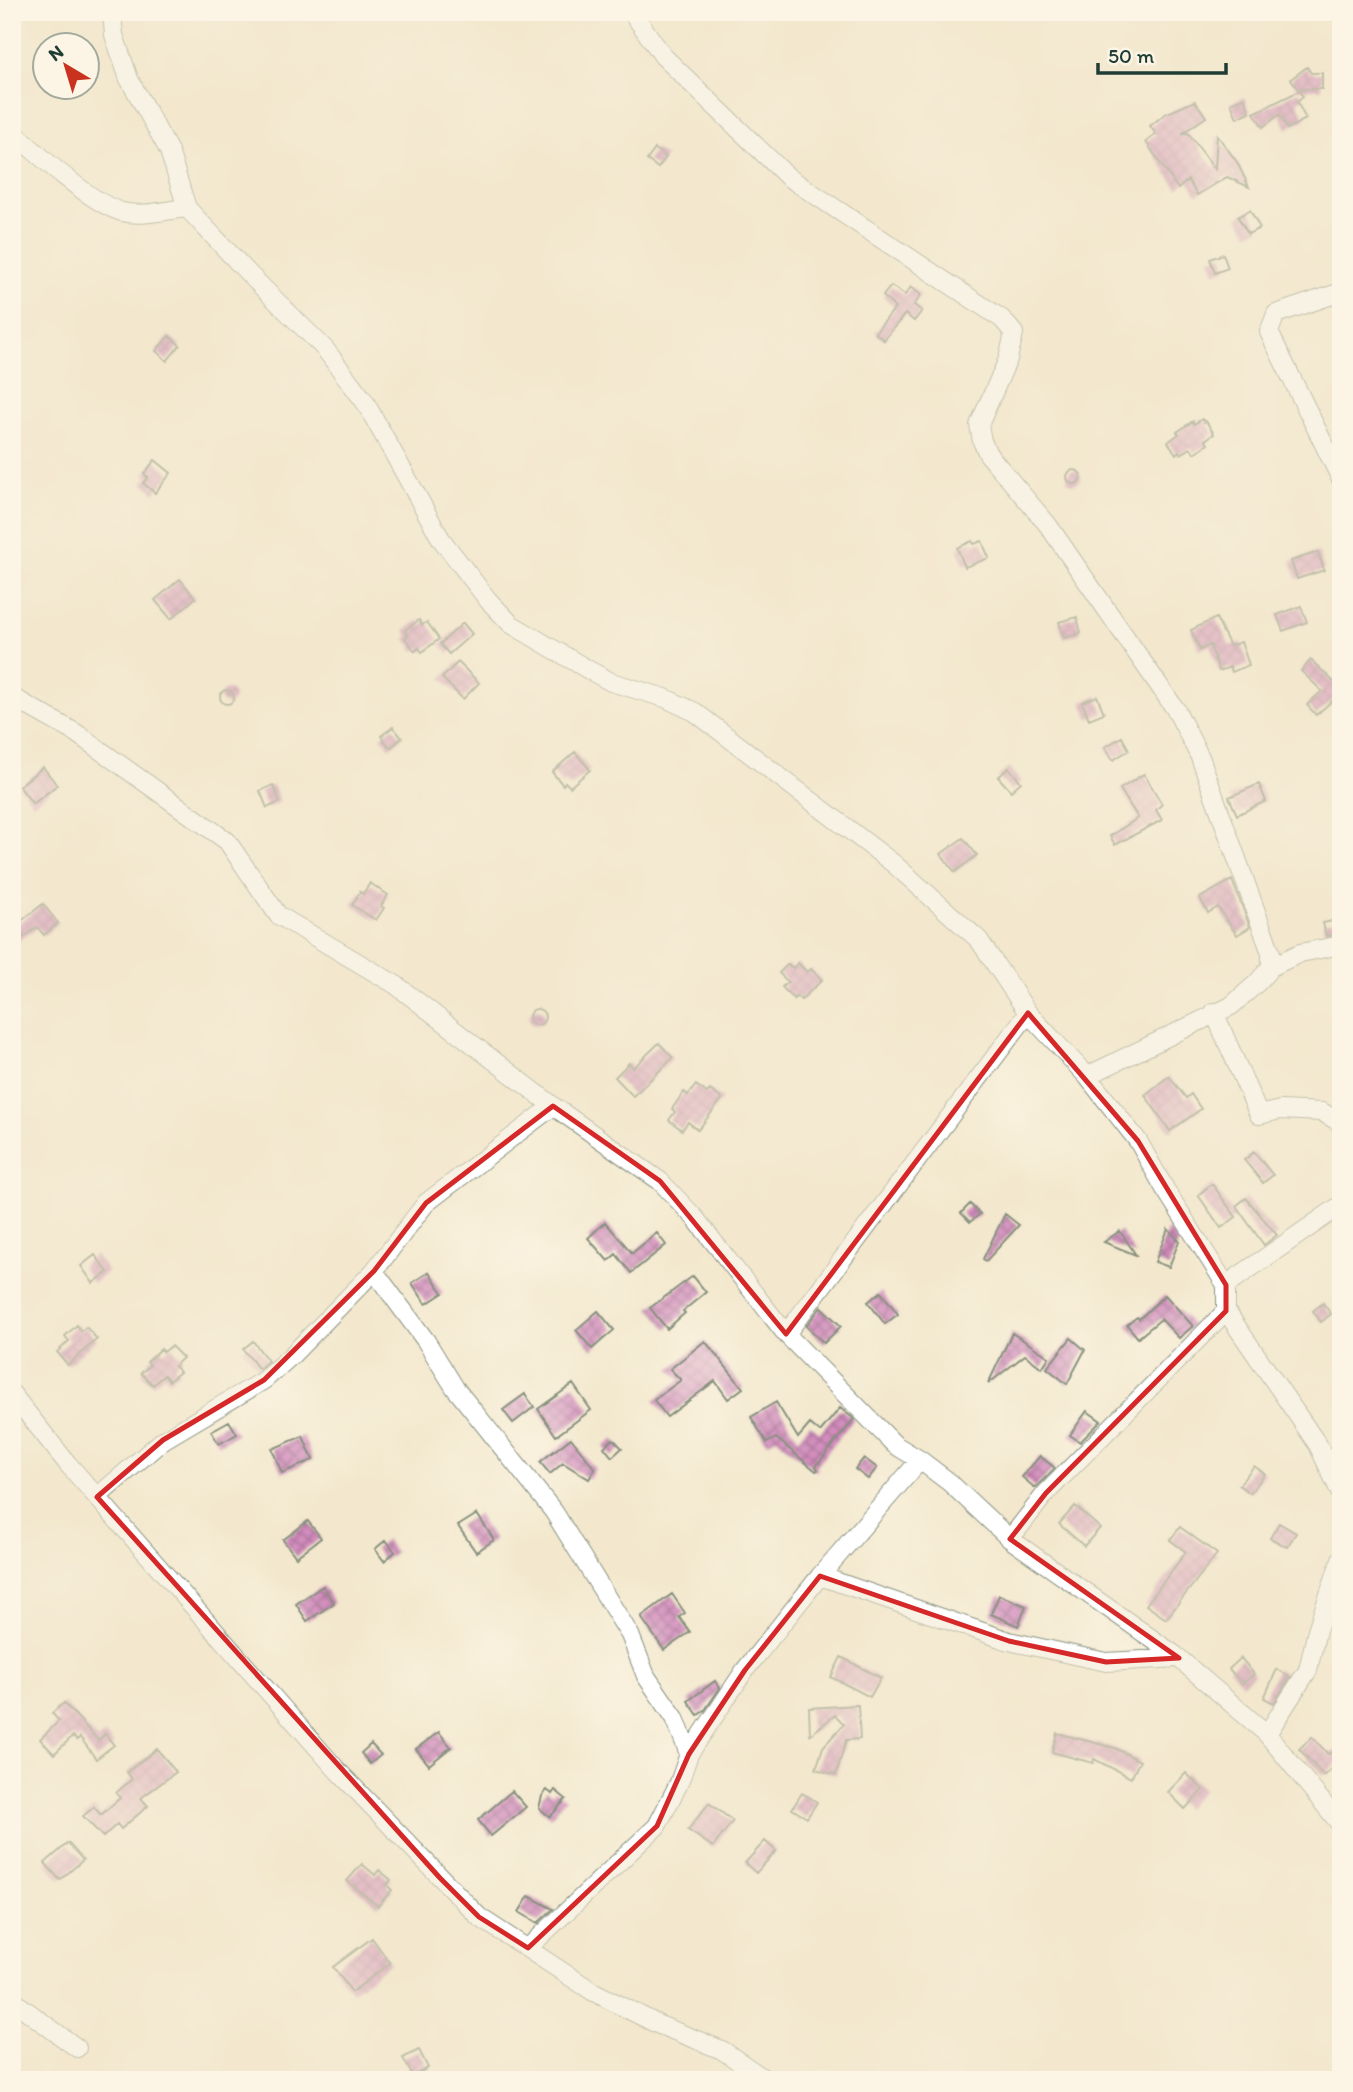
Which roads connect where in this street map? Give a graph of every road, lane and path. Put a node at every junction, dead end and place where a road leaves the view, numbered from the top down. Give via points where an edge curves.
1 (112, 12) edge
2 (632, 12) edge
3 (12, 131) edge
4 (187, 208) junction
5 (1341, 292) edge
6 (1341, 479) edge
7 (12, 697) edge
8 (1341, 945) edge
9 (1271, 967) junction
10 (1214, 1012) junction
11 (1028, 1013) junction
12 (1087, 1076) junction
13 (553, 1106) junction
14 (1341, 1123) edge
15 (1341, 1205) edge
16 (373, 1271) junction
17 (1226, 1285) junction
18 (1226, 1311) junction
19 (786, 1334) junction
20 (12, 1394) edge
21 (920, 1460) junction
22 (1340, 1490) edge
23 (97, 1497) junction
24 (1010, 1539) junction
25 (1341, 1559) edge
26 (820, 1576) junction
27 (1179, 1658) junction
28 (1267, 1734) junction
29 (689, 1754) junction
30 (1341, 1825) edge
31 (528, 1948) junction
32 (12, 2000) edge
33 (77, 2048) dead end
34 (766, 2080) edge

1 - 4 street via 114,35 129,79 169,151
2 - 9 street via 663,56 788,177 1002,319 1014,333 1008,359 979,425 982,441 1048,525 1176,710 1200,757 1271,953
3 - 4 street via 105,205 138,213
4 - 11 street via 325,349 365,402 441,539 511,624 611,682 695,712 894,864 979,940
5 - 6 street via 1276,314 1269,332
7 - 13 street via 76,733 227,841 278,915 396,985
8 - 9 street via 1300,953
9 - 10 street via 1245,995
10 - 12 street
10 - 14 street via 1259,1115 1280,1110 1322,1112
11 - 12 street
11 - 19 street
12 - 17 street via 1138,1140
13 - 16 street via 426,1203
13 - 19 street via 660,1181
15 - 17 street
16 - 23 street via 264,1380 163,1440
16 - 29 street via 455,1388 554,1512 631,1635 646,1676 675,1718
17 - 18 street
18 - 22 street via 1318,1445
18 - 24 street via 1046,1493
19 - 21 street via 895,1445
20 - 23 street
21 - 24 street
21 - 26 street
23 - 31 street via 338,1771 431,1869 479,1917
24 - 27 street
25 - 28 street via 1308,1670
26 - 27 street via 1009,1641 1106,1662
26 - 29 street via 745,1670
27 - 28 street
28 - 30 street
29 - 31 street via 657,1826
31 - 34 street via 592,1991 722,2050
32 - 33 street

